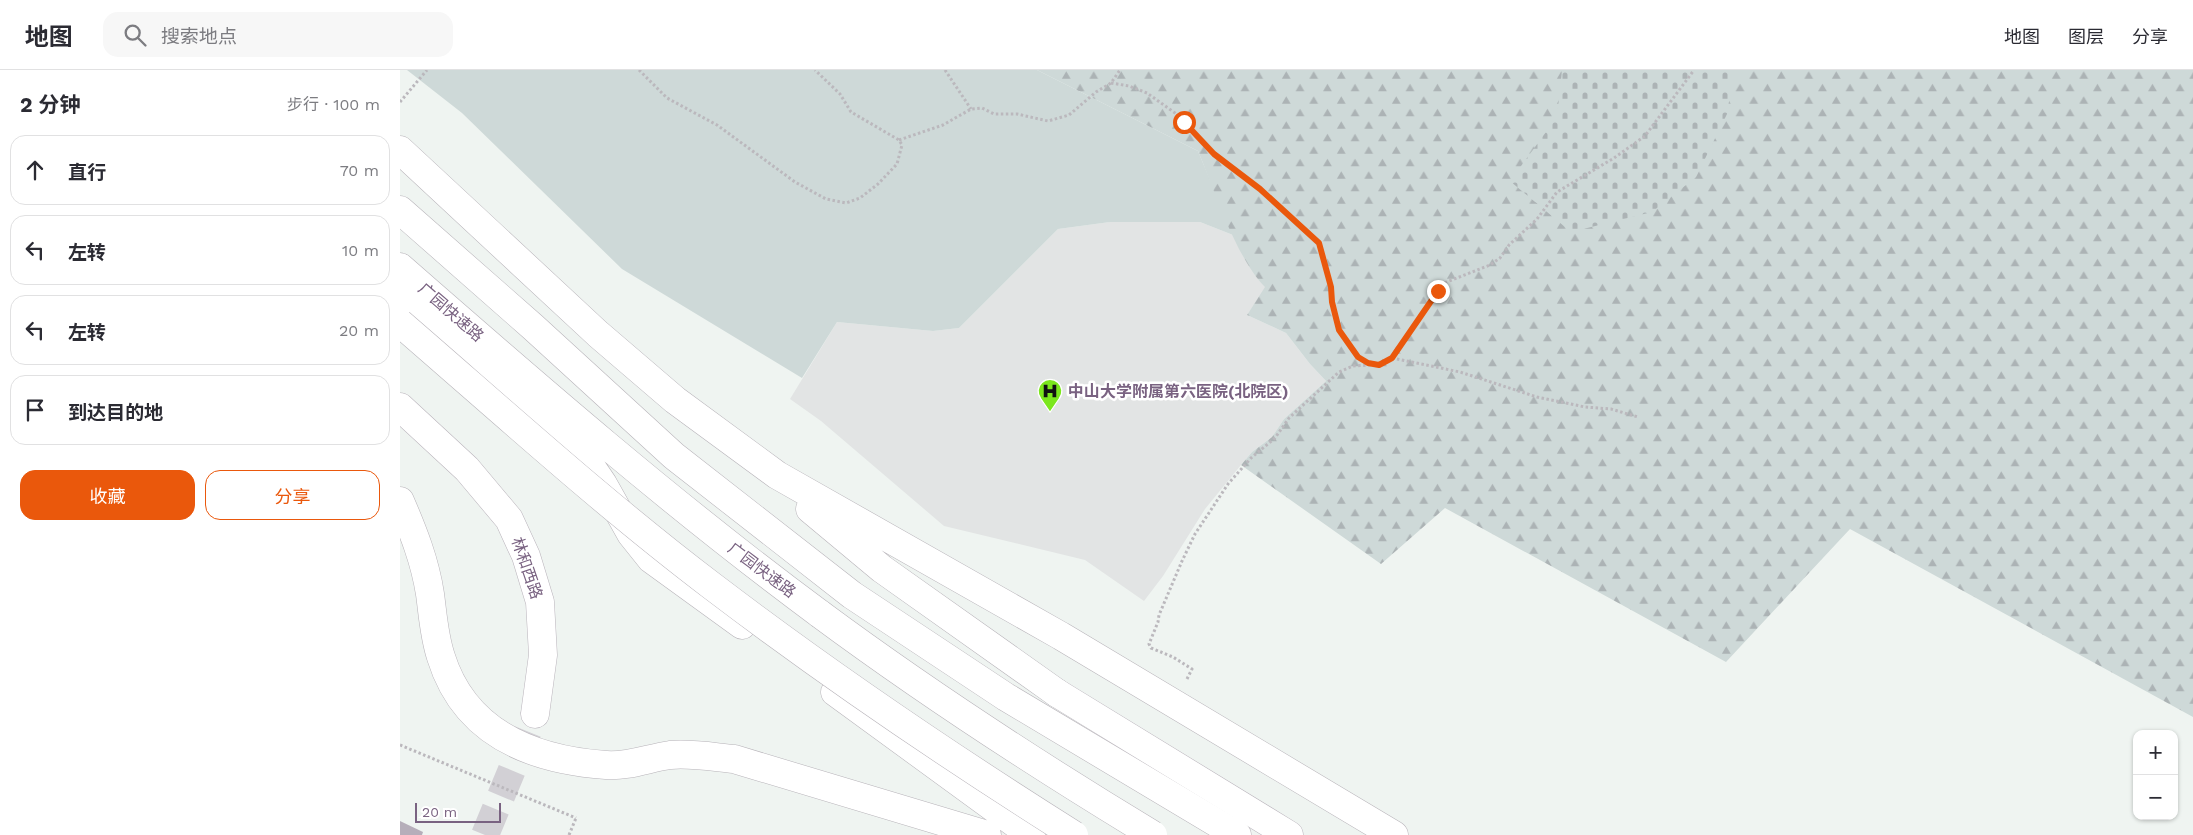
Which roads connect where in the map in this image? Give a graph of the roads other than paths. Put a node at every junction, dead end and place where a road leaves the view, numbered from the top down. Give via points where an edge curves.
1 (400, 150) edge
2 (400, 210) edge
3 (400, 267) edge
4 (400, 293) edge
5 (400, 323) edge
6 (400, 407) edge
7 (740, 449) junction
8 (400, 501) edge
9 (735, 502) junction
10 (1057, 693) junction
11 (535, 714) tunnel mouth
12 (987, 835) edge
13 (1031, 835) edge
14 (1074, 835) edge
15 (1153, 835) edge
16 (1237, 835) edge
17 (1289, 835) edge
18 (1394, 835) edge

1 - 7 main road via 598,334 675,400
2 - 9 main road via 674,456
3 - 15 main road, 广园快速路, bridge via 628,465 758,568 978,726
4 - 13 main road via 586,459 651,559
5 - 14 main road, bridge via 712,586 940,749
6 - 11 main road, 林和西路 via 467,469 509,519 526,556 540,602 543,655
7 - 10 main road via 882,569
7 - 18 main road via 824,503 976,587
8 - 12 main road via 419,546 430,593 434,634 450,680 464,704 503,738 532,751 579,763 611,766 671,755 734,759
9 - 10 main road
9 - 16 main road via 852,595 1006,697
10 - 17 main road

